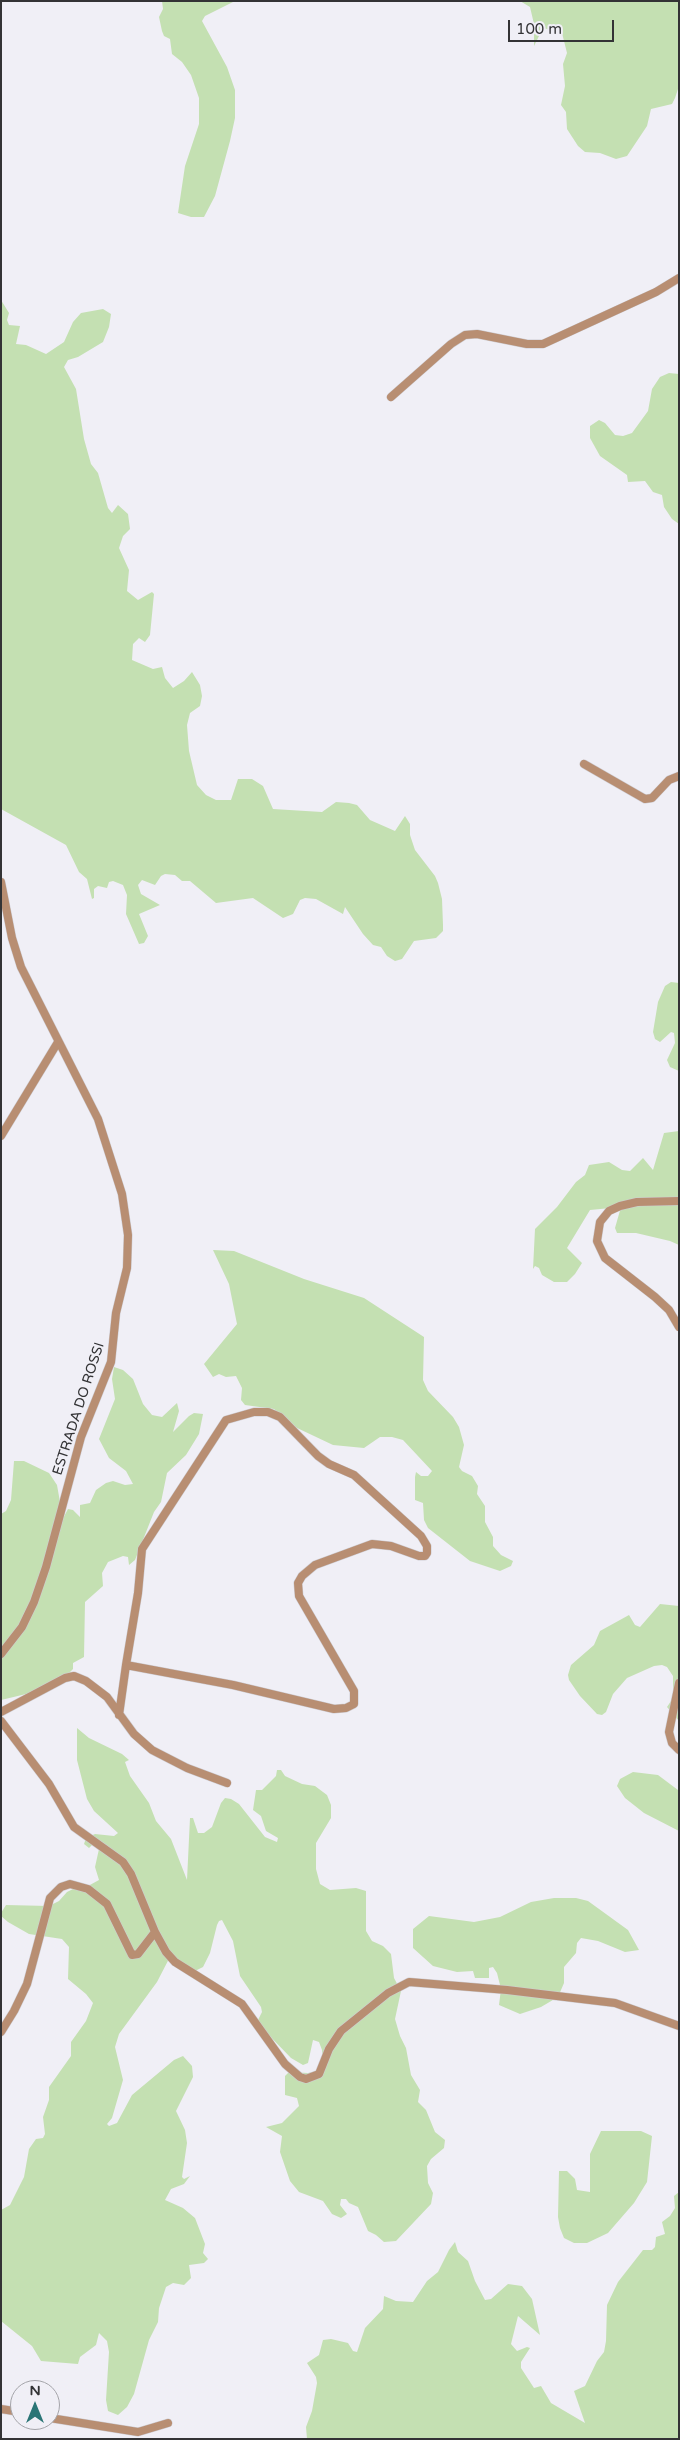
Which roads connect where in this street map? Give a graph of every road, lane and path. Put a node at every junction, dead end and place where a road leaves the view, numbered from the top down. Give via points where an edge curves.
1 (679, 278) edge
2 (391, 397) dead end
3 (584, 764) dead end
4 (679, 776) edge
5 (1, 882) edge
6 (58, 1042) junction
7 (1, 1136) edge
8 (679, 1201) edge
9 (679, 1327) edge
10 (1, 1654) edge
11 (126, 1665) junction
12 (679, 1683) edge
13 (1, 1712) edge
14 (119, 1715) junction
15 (1, 1721) edge
16 (679, 1750) edge
17 (227, 1783) dead end
18 (154, 1932) junction
19 (679, 2026) edge
20 (1, 2032) edge
21 (60, 2420) edge
22 (168, 2423) dead end

1 - 2 street via 656,292 543,344 465,335
3 - 4 street via 645,800
5 - 6 street, ESTRADA DO ROSSI via 21,966
6 - 7 street
6 - 10 street, ESTRADA DO ROSSI via 98,1119 122,1194 128,1235 126,1268 116,1313 111,1362 81,1437 46,1567 22,1627
8 - 9 street via 637,1202 609,1211 600,1222 597,1242 605,1258 669,1310
11 - 11 street via 233,1685 334,1709 346,1708 354,1704 354,1691 299,1596 298,1583 315,1565 372,1544 391,1546 420,1556 428,1553 428,1546 354,1475 318,1456 280,1417 268,1412 254,1412 226,1420 142,1549
11 - 14 street
12 - 16 street via 669,1732 672,1743
13 - 14 street via 74,1676 107,1697
14 - 17 street via 152,1750
15 - 18 street via 49,1784 74,1827 123,1862
18 - 19 street via 175,1962 242,2004 285,2064 306,2079 319,2074 341,2031 388,1992 409,1982 614,2003
18 - 20 street via 140,1952 134,1955 113,1913 99,1895 79,1885 62,1887 50,1898 27,1984
21 - 22 street via 138,2432

